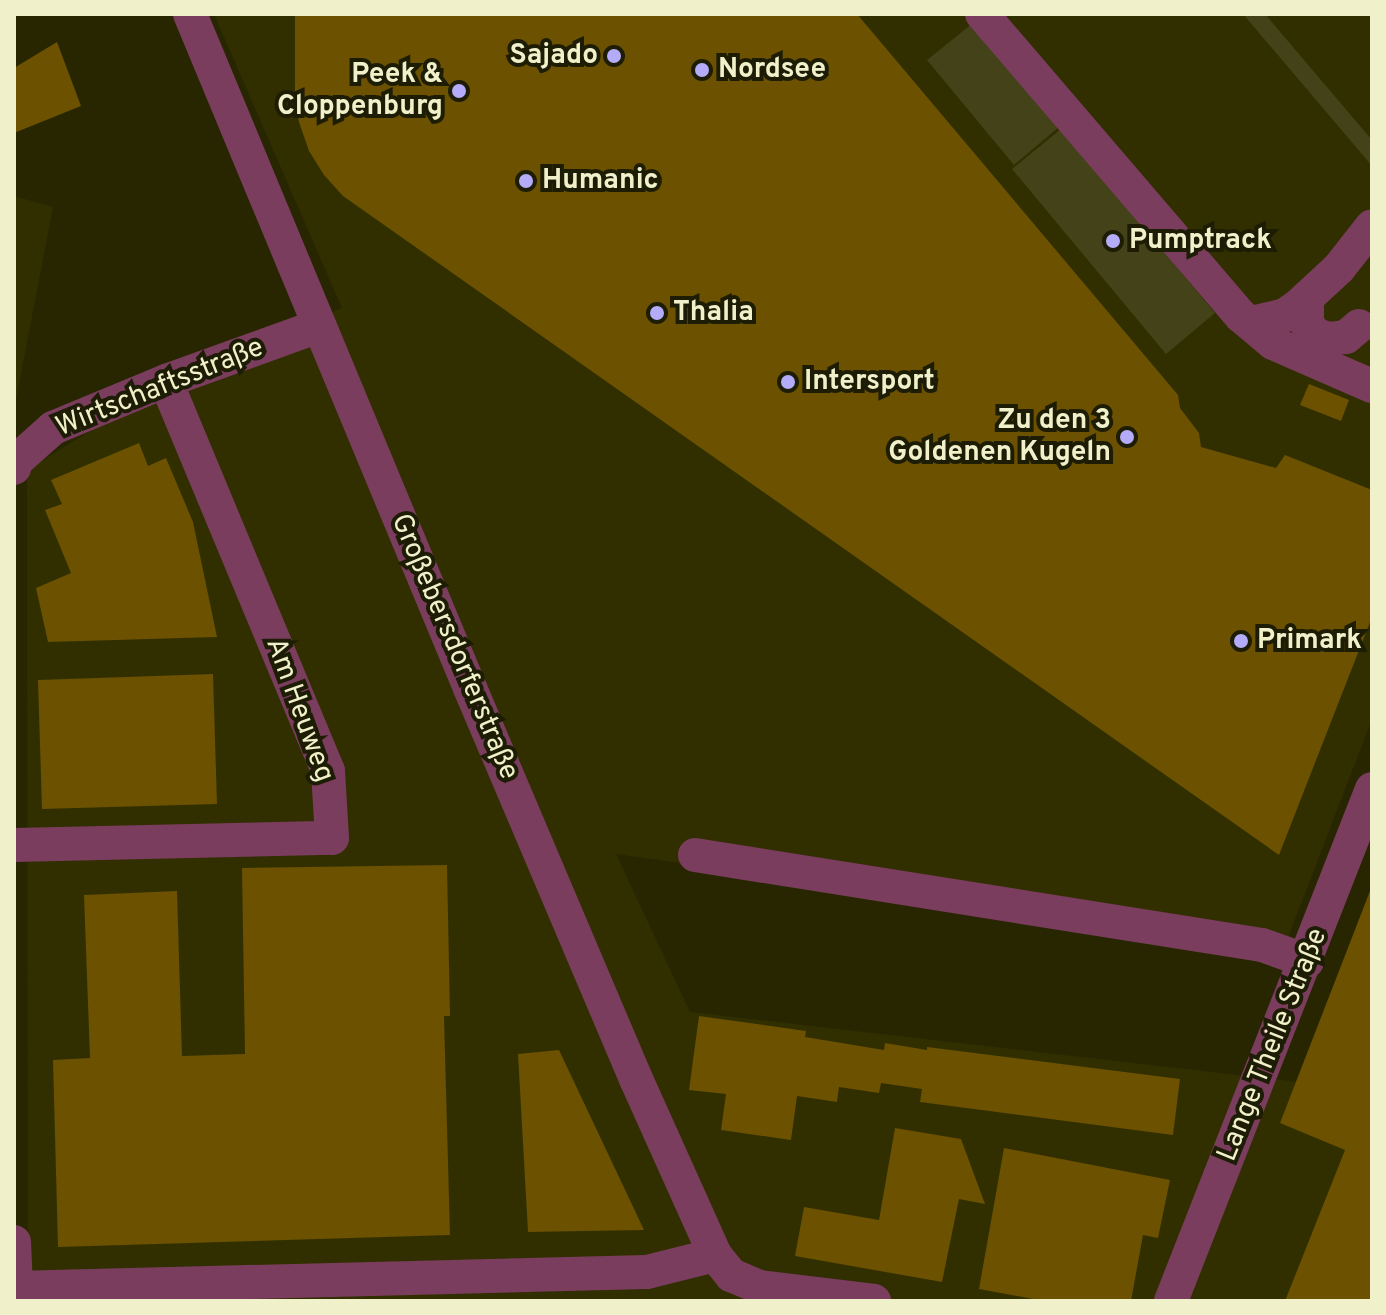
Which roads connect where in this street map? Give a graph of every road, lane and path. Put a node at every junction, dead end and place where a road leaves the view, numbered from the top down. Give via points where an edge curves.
1 (190, 14) edge
2 (982, 14) edge
3 (1372, 226) edge
4 (1307, 298) junction
5 (1365, 315) edge
6 (1251, 323) junction
7 (319, 326) junction
8 (1337, 372) junction
9 (166, 381) junction
10 (1372, 386) edge
11 (15, 463) edge
12 (1372, 789) edge
13 (14, 845) edge
14 (695, 855) dead end
15 (1307, 961) junction
16 (14, 1242) edge
17 (740, 1280) edge
18 (15, 1288) edge
19 (874, 1301) edge
20 (1171, 1301) edge

1 - 7 street, Großebersdorferstraße
2 - 6 street via 1217,291
3 - 4 street
4 - 5 street via 1307,324 1316,335 1329,339 1346,337
4 - 6 street via 1285,315
5 - 8 street
6 - 8 street via 1273,343
7 - 9 street, Wirtschaftsstraße
7 - 17 street, Großebersdorferstraße via 636,1079
8 - 10 street
9 - 11 street, Wirtschaftsstraße via 53,428
9 - 13 street, Am Heuweg via 328,771 332,838
12 - 15 street, Lange Theile Straße
14 - 15 street via 1262,945
15 - 20 street, Lange Theile Straße
16 - 18 street
17 - 18 street via 647,1272
17 - 19 street

